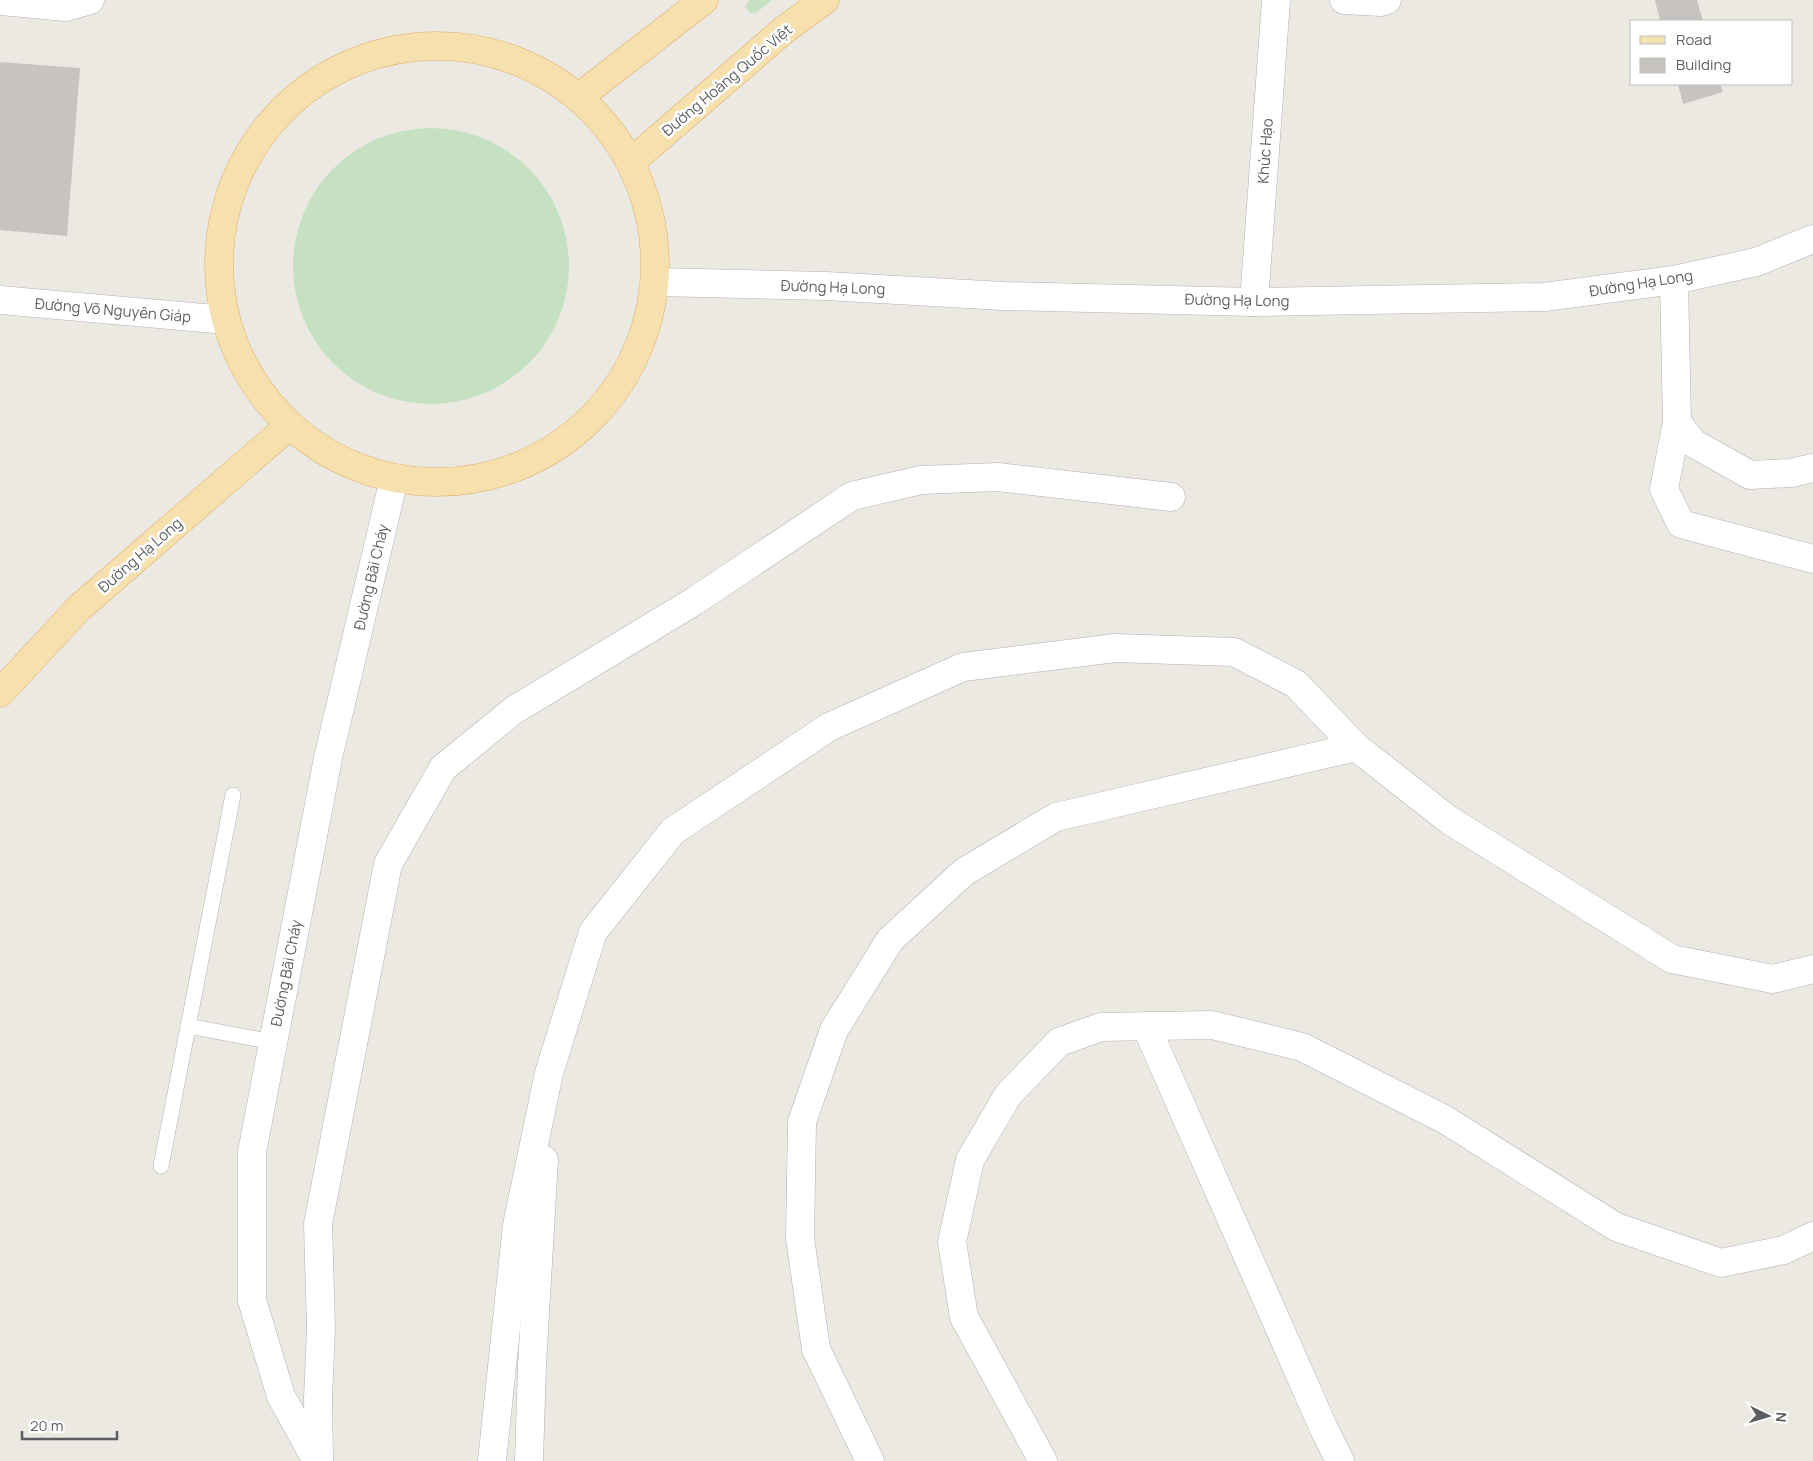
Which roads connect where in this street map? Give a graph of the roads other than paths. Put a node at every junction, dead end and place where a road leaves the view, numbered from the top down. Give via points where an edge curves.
1 (90, 0) edge
2 (704, 0) edge
3 (825, 0) edge
4 (1276, 0) edge
5 (1344, 0) edge
6 (1387, 0) edge
7 (0, 1) edge
8 (579, 97) junction
9 (631, 162) junction
10 (1813, 239) edge
11 (1674, 280) junction
12 (654, 282) junction
13 (0, 300) edge
14 (1254, 302) junction
15 (226, 320) junction
16 (1677, 422) junction
17 (289, 426) junction
18 (1813, 468) edge
19 (394, 479) junction
20 (1171, 497) dead end
21 (1813, 559) edge
22 (0, 693) edge
23 (1356, 747) junction
24 (232, 795) dead end
25 (1813, 970) edge
26 (188, 1026) junction
27 (1146, 1026) junction
28 (273, 1042) junction
29 (550, 1073) junction
30 (161, 1166) dead end
31 (1813, 1236) edge
32 (318, 1461) edge
33 (492, 1461) edge
34 (529, 1461) edge
35 (870, 1461) edge
36 (1043, 1461) edge
37 (1340, 1461) edge

1 - 7 street via 66,7
2 - 8 main road
3 - 9 main road, Đường Hoàng Quốc Việt via 784,30
4 - 14 street, Khúc Hạo
5 - 6 street
8 - 9 main road via 608,127
8 - 15 main road via 533,67 481,49 426,44 372,54 321,77 278,113 246,158 226,209 219,264
9 - 12 main road via 651,220
10 - 11 street, Đường Hạ Long via 1756,262
11 - 14 street, Đường Hạ Long via 1544,297
11 - 16 street
12 - 14 street, Đường Hạ Long
12 - 19 main road via 646,328 628,370 602,408 568,439 529,463 485,478 440,484
13 - 15 street, Đường Võ Nguyên Giáp
15 - 17 main road via 250,377
16 - 18 street via 1694,444 1750,475 1791,473
16 - 21 street via 1664,489 1681,524
17 - 19 main road via 321,450 356,468
17 - 22 main road, Đường Hạ Long via 79,608
19 - 28 street, Đường Bãi Cháy via 328,758
20 - 32 street via 998,477 921,480 852,496 693,602 514,710 443,768 388,864 318,1224 321,1328
23 - 25 street via 1449,820 1672,960 1773,979
23 - 29 street via 1296,684 1234,652 1115,648 962,667 830,727 673,832 594,932
23 - 35 street via 1056,817 964,872 890,940 834,1030 802,1122 800,1238 816,1349
24 - 26 lane
26 - 28 lane
26 - 30 lane
27 - 31 street via 1212,1025 1302,1047 1444,1119 1616,1227 1721,1264 1784,1250
27 - 36 street via 1101,1027 1059,1042 1008,1095 970,1160 952,1242 964,1317
27 - 37 street
28 - 32 street, Đường Bãi Cháy via 252,1152 252,1300 281,1396
29 - 33 street via 517,1224
29 - 34 street

